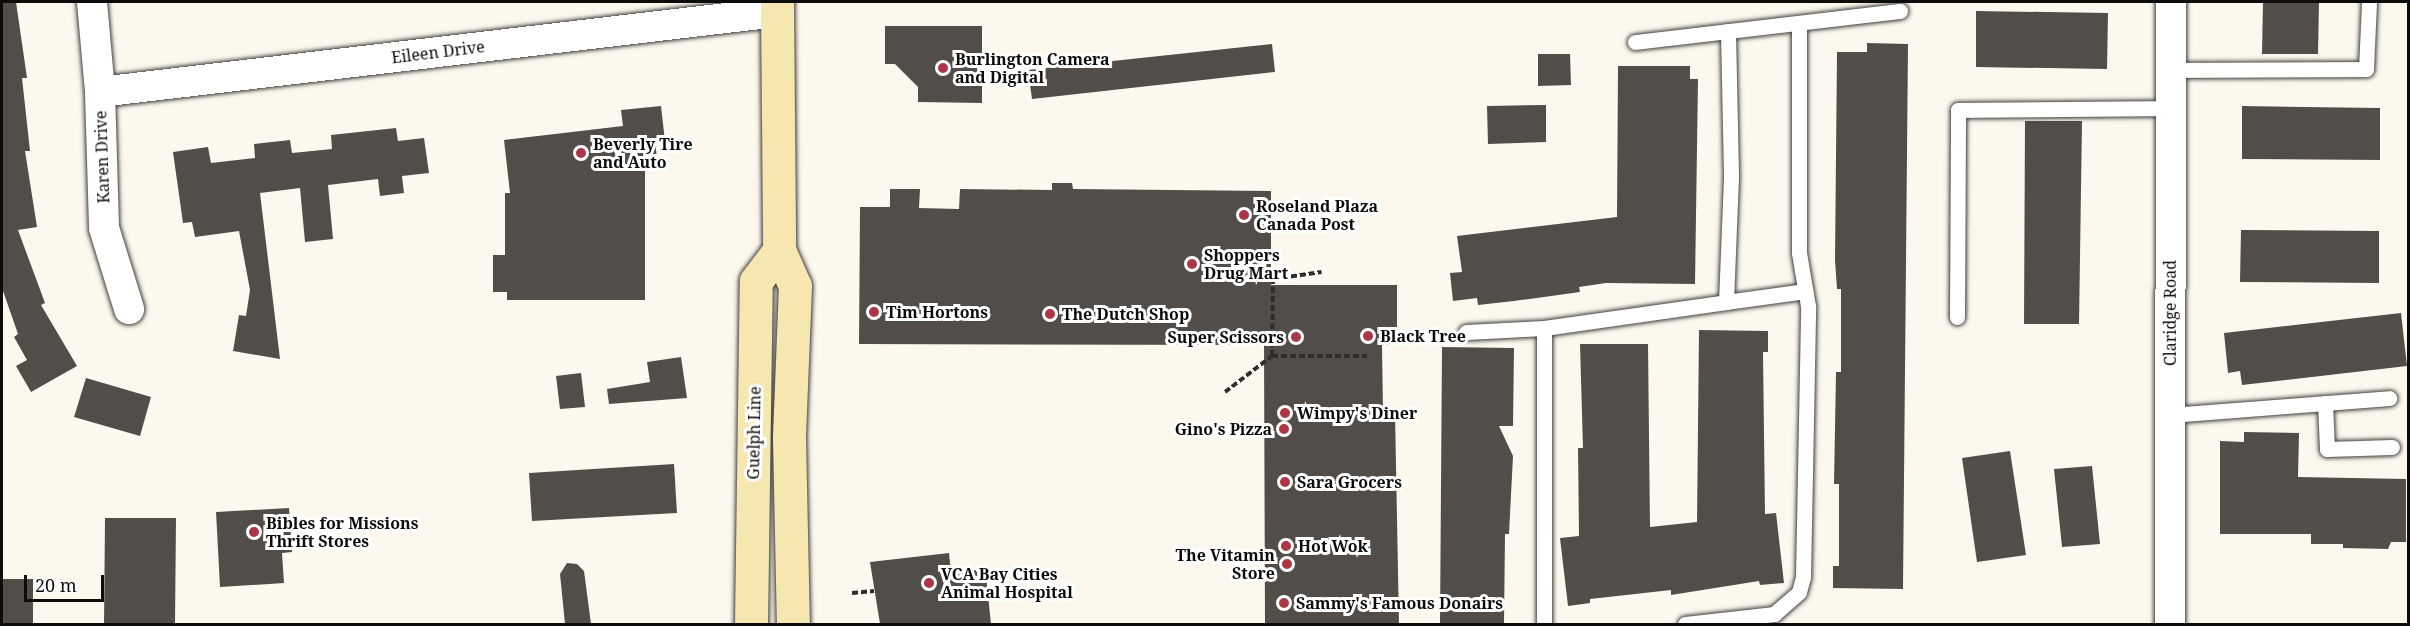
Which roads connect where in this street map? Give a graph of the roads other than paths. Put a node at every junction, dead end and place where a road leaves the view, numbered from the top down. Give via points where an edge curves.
1 (92, 2) edge
2 (2171, 2) edge
3 (2369, 2) edge
4 (777, 7) edge
5 (1900, 10) dead end
6 (1799, 25) junction
7 (1728, 31) junction
8 (1635, 42) dead end
9 (2171, 70) junction
10 (100, 92) junction
11 (2170, 108) junction
12 (779, 250) junction
13 (1805, 291) junction
14 (1726, 302) junction
15 (129, 309) dead end
16 (1956, 318) dead end
17 (1544, 328) junction
18 (1466, 332) dead end
19 (2389, 398) dead end
20 (2325, 403) junction
21 (2170, 415) junction
22 (2392, 447) dead end
23 (751, 624) edge
24 (793, 624) edge
25 (1544, 624) edge
26 (1685, 624) edge
27 (2170, 624) edge

1 - 10 street, Karen Drive
2 - 9 street, Claridge Road
3 - 9 lane via 2366,69
4 - 10 street, Eileen Drive
4 - 12 main road
5 - 6 lane
6 - 7 lane
6 - 13 lane via 1799,253
7 - 8 lane
7 - 14 lane via 1731,175
9 - 11 street, Claridge Road
10 - 15 street, Karen Drive via 104,228
11 - 16 lane via 1958,110
11 - 21 street, Claridge Road
12 - 23 main road, Guelph Line via 756,281
12 - 24 main road via 795,286 789,438
13 - 14 lane
13 - 26 lane via 1803,577 1799,592 1774,614
14 - 17 lane
17 - 18 lane
17 - 25 lane
19 - 20 lane
20 - 21 lane
20 - 22 lane via 2326,449
21 - 27 street, Claridge Road

